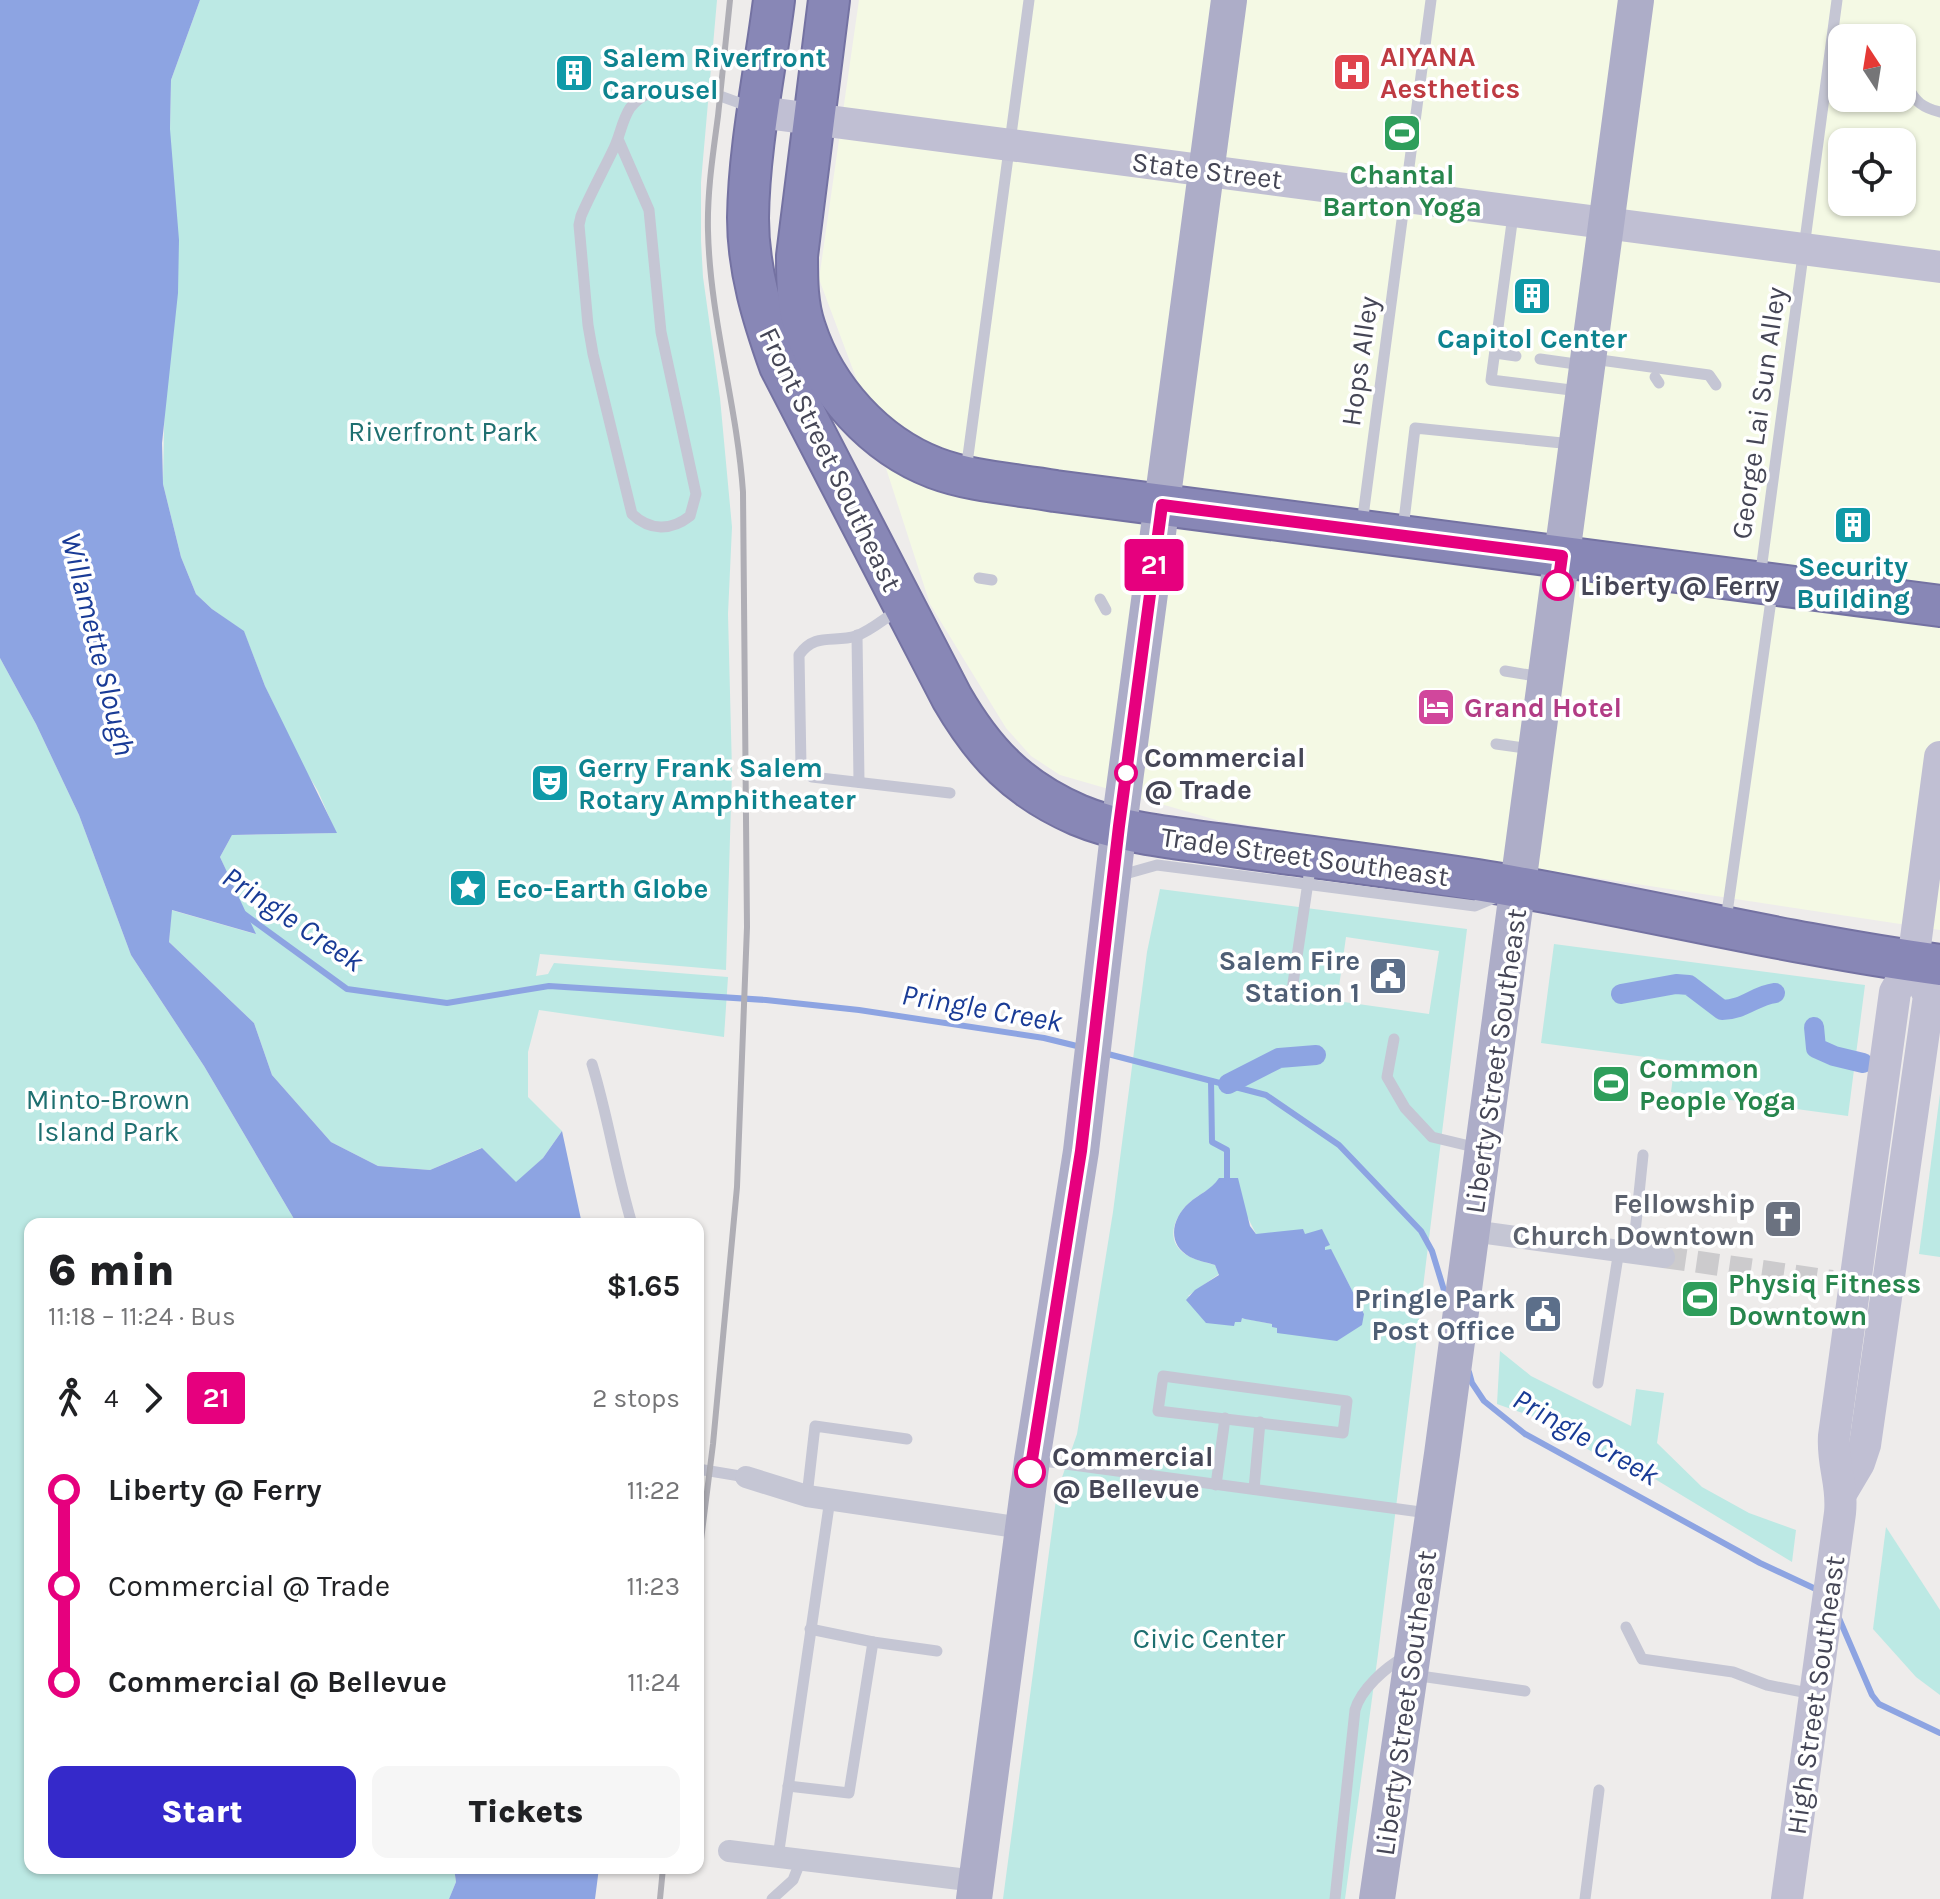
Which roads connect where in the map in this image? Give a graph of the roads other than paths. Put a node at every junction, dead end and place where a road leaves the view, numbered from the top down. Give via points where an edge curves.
1 (774, 0) edge
2 (829, 0) edge
3 (1029, 0) edge
4 (1229, 0) edge
5 (1431, 0) edge
6 (1636, 0) edge
7 (1837, 0) edge
8 (1916, 99) edge
9 (759, 112) junction
10 (1940, 112) edge
11 (813, 119) junction
12 (618, 139) junction
13 (1010, 145) junction
14 (1207, 170) junction
15 (1405, 197) junction
16 (1514, 211) junction
17 (1606, 223) junction
18 (1804, 249) junction
19 (1940, 267) edge
20 (1495, 353) junction
21 (1516, 356) dead end
22 (1540, 359) dead end
23 (1586, 372) junction
24 (1716, 385) dead end
25 (1577, 444) junction
26 (966, 476) junction
27 (1162, 505) junction
28 (1361, 532) junction
29 (1402, 537) junction
30 (1562, 556) junction
31 (1767, 584) junction
32 (1940, 606) edge
33 (904, 607) junction
34 (857, 635) junction
35 (1505, 671) dead end
36 (1546, 678) junction
37 (952, 698) joint
38 (1496, 744) dead end
39 (1535, 750) junction
40 (1940, 757) edge
41 (859, 782) junction
42 (950, 793) dead end
43 (1080, 816) junction
44 (1119, 826) junction
45 (1310, 871) junction
46 (1113, 877) junction
47 (1518, 888) junction
48 (1725, 928) junction
49 (1926, 963) edge
50 (1291, 997) dead end
51 (1394, 1039) dead end
52 (592, 1064) dead end
53 (1483, 1149) junction
54 (1643, 1155) dead end
55 (1474, 1217) junction
56 (630, 1218) edge
57 (1626, 1251) junction
58 (1664, 1257) tunnel mouth
59 (1598, 1383) dead end
60 (1225, 1418) junction
61 (1260, 1422) junction
62 (907, 1439) dead end
63 (1032, 1460) junction
64 (704, 1470) edge
65 (746, 1477) joint
66 (1216, 1485) junction
67 (1254, 1489) junction
68 (1843, 1490) junction
69 (807, 1496) junction
70 (830, 1499) junction
71 (1433, 1513) junction
72 (1023, 1528) junction
73 (1626, 1627) dead end
74 (810, 1629) junction
75 (873, 1642) junction
76 (937, 1651) dead end
77 (1410, 1664) junction
78 (1525, 1691) dead end
79 (1815, 1694) junction
80 (788, 1786) junction
81 (1599, 1790) dead end
82 (729, 1851) dead end
83 (778, 1857) junction
84 (801, 1860) junction
85 (975, 1890) edge
86 (772, 1899) edge
87 (1335, 1899) edge
88 (1377, 1899) edge
89 (1585, 1899) edge
90 (1787, 1899) edge

1 - 9 highway, Front Street Southeast
2 - 11 highway
3 - 13 lane
4 - 14 main road
5 - 15 lane, Hops Alley
6 - 17 main road, Liberty Street Southeast
7 - 18 lane, George Lai Sun Alley
8 - 10 lane
9 - 11 street, State Street
9 - 12 lane via 720,95 664,89 629,109
9 - 33 highway, Front Street Southeast via 748,220 761,315 780,366
11 - 13 street, State Street
11 - 26 highway via 797,256 805,328 822,366 871,430 912,458
12 - 12 lane via 579,225 588,325 632,514 649,525 671,527 690,516 696,494 661,332 649,210
13 - 14 street, State Street
13 - 26 lane
14 - 15 street, State Street
14 - 27 main road
15 - 16 street, State Street
15 - 28 lane, Hops Alley
16 - 17 street, State Street
16 - 20 lane
17 - 18 street, State Street
17 - 23 main road, Liberty Street Southeast
18 - 19 street, State Street
18 - 31 lane, George Lai Sun Alley
20 - 21 lane
20 - 23 lane via 1491,380
22 - 23 lane
23 - 24 lane via 1709,375
23 - 25 main road, Liberty Street Southeast
25 - 29 lane via 1415,428
25 - 30 main road, Liberty Street Southeast
26 - 27 highway
27 - 28 highway
27 - 44 main road
28 - 29 highway
29 - 30 highway
30 - 31 highway
30 - 36 main road, Liberty Street Southeast
31 - 32 highway
31 - 48 lane, George Lai Sun Alley
33 - 34 lane
33 - 37 highway, Front Street Southeast
34 - 41 lane
34 - 41 lane via 813,641 799,655 801,766 812,777
35 - 36 lane
36 - 39 main road, Liberty Street Southeast
37 - 43 highway, Trade Street Southeast via 992,758 1030,789
38 - 39 lane
39 - 47 main road, Liberty Street Southeast
40 - 49 street, High Street Southeast
41 - 42 lane
43 - 44 highway, Trade Street Southeast
43 - 46 main road
44 - 45 highway, Trade Street Southeast
44 - 46 main road
45 - 46 lane, Trade Street Southeast via 1157,865
45 - 47 highway, Trade Street Southeast
45 - 50 lane
46 - 63 main road via 1081,1151
47 - 48 highway, Trade Street Southeast
47 - 53 main road, Liberty Street Southeast
48 - 49 highway, Trade Street Southeast
49 - 68 street, High Street Southeast via 1929,996 1865,1445
49 - 68 street, High Street Southeast via 1895,992 1844,1282 1833,1458
51 - 53 lane via 1387,1077 1405,1108 1432,1137
52 - 56 lane
53 - 55 main road, Liberty Street Southeast
54 - 57 lane
55 - 57 street via 1516,1236
55 - 71 main road, Liberty Street Southeast
57 - 58 street
57 - 59 lane
60 - 61 lane
60 - 61 lane via 1158,1411 1163,1376 1347,1401 1343,1433
60 - 66 lane
61 - 67 lane
62 - 69 lane via 815,1426
63 - 66 lane
63 - 72 main road
64 - 65 lane
65 - 69 street
66 - 67 lane
67 - 71 lane
68 - 79 street, High Street Southeast
69 - 70 street
70 - 72 street
70 - 74 lane
71 - 77 main road, Liberty Street Southeast
72 - 85 main road
73 - 79 lane via 1642,1659 1733,1672
74 - 75 lane
74 - 80 lane
75 - 76 lane
75 - 80 lane via 849,1793
77 - 78 lane
77 - 87 lane via 1391,1666 1357,1702
77 - 88 main road, Liberty Street Southeast
79 - 90 street, High Street Southeast
80 - 83 lane
81 - 89 lane
82 - 83 street
83 - 84 street
84 - 85 street
84 - 86 lane via 793,1880

